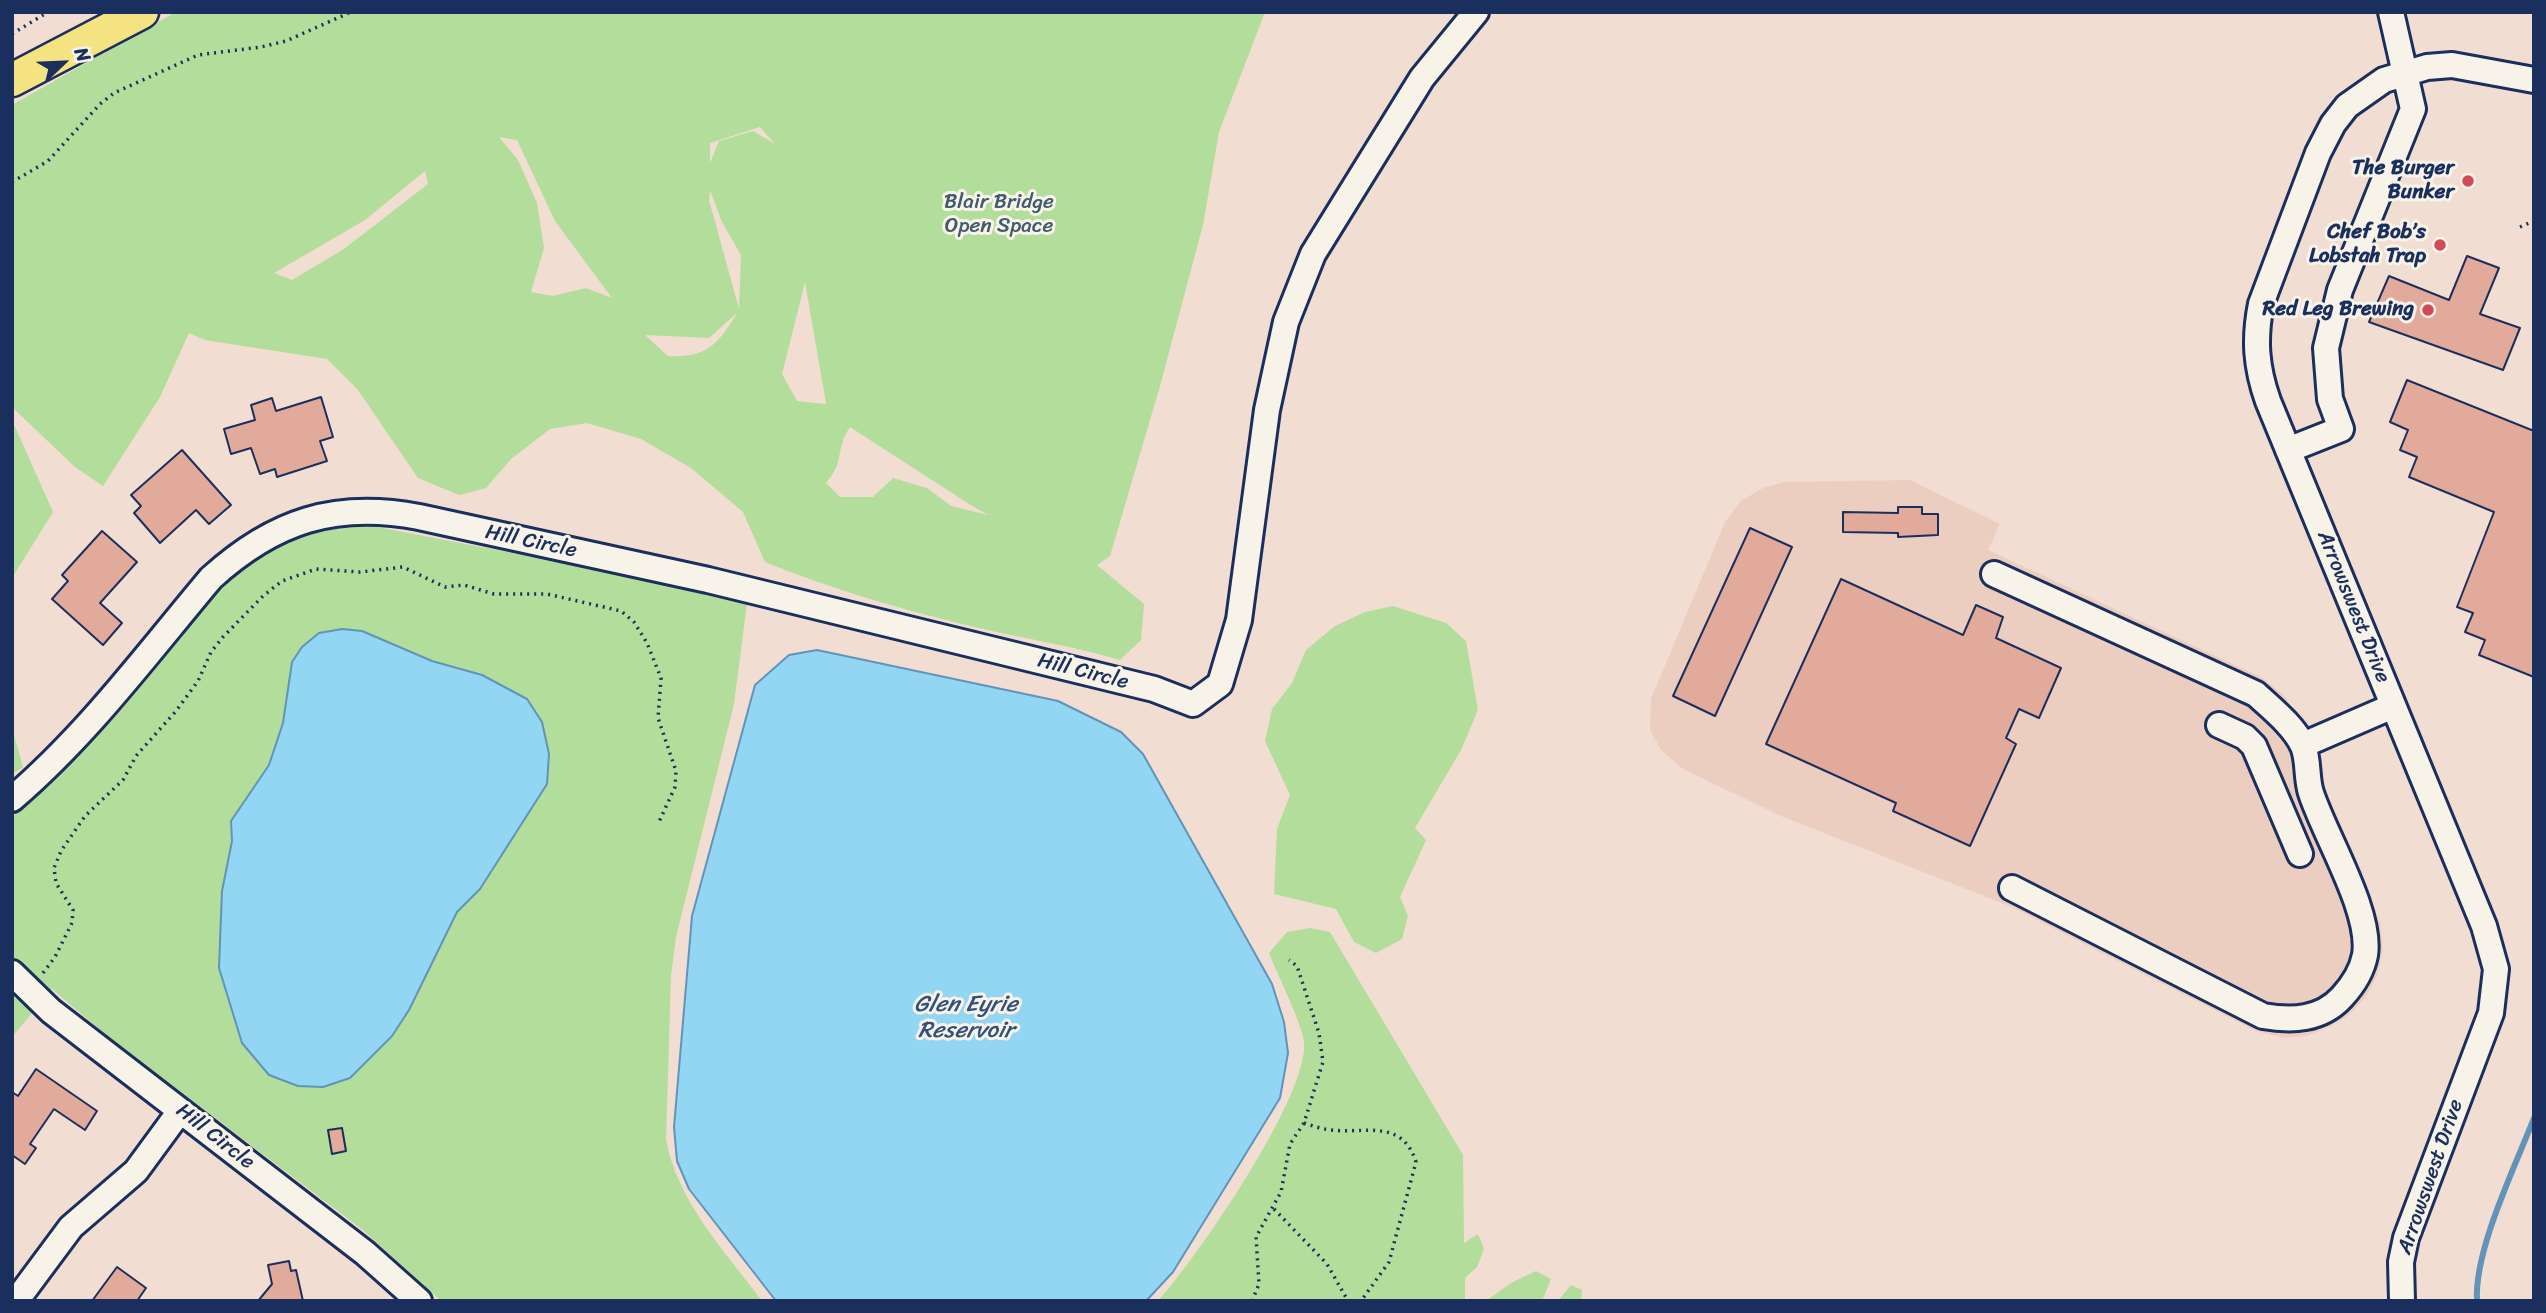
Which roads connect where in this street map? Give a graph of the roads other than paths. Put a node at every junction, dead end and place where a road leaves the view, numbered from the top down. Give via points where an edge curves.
1 (142, 12) edge
2 (1475, 12) edge
3 (2392, 12) edge
4 (2406, 72) junction
5 (12, 79) edge
6 (2534, 80) edge
7 (2288, 450) junction
8 (1994, 574) dead end
9 (2393, 706) junction
10 (2219, 725) dead end
11 (2302, 745) junction
12 (12, 799) edge
13 (2300, 854) dead end
14 (2012, 888) dead end
15 (20, 981) edge
16 (180, 1111) junction
17 (16, 1301) edge
18 (419, 1301) edge
19 (2402, 1301) edge

1 - 5 main road
2 - 12 street, Hill Circle via 1422,78 1313,254 1286,322 1267,410 1239,620 1220,684 1193,704 1154,690 708,580 384,510 356,510 298,523 231,560 94,719
3 - 4 street
4 - 6 street, Arrowswest Drive via 2452,65
4 - 7 street via 2413,109 2340,290 2326,348 2330,399 2341,429
4 - 7 street, Arrowswest Drive via 2365,93 2333,124 2261,304 2256,329 2258,373
7 - 9 street, Arrowswest Drive
8 - 11 street via 2256,694
9 - 11 street
9 - 19 street, Arrowswest Drive via 2484,926 2496,970 2491,1013 2406,1238
10 - 13 street via 2254,746
11 - 14 street via 2310,791 2365,935 2365,955 2354,983 2336,1004 2315,1016 2289,1021 2263,1016
15 - 16 street, Hill Circle via 51,1012
16 - 17 street via 136,1171 71,1227
16 - 18 street, Hill Circle via 365,1253

